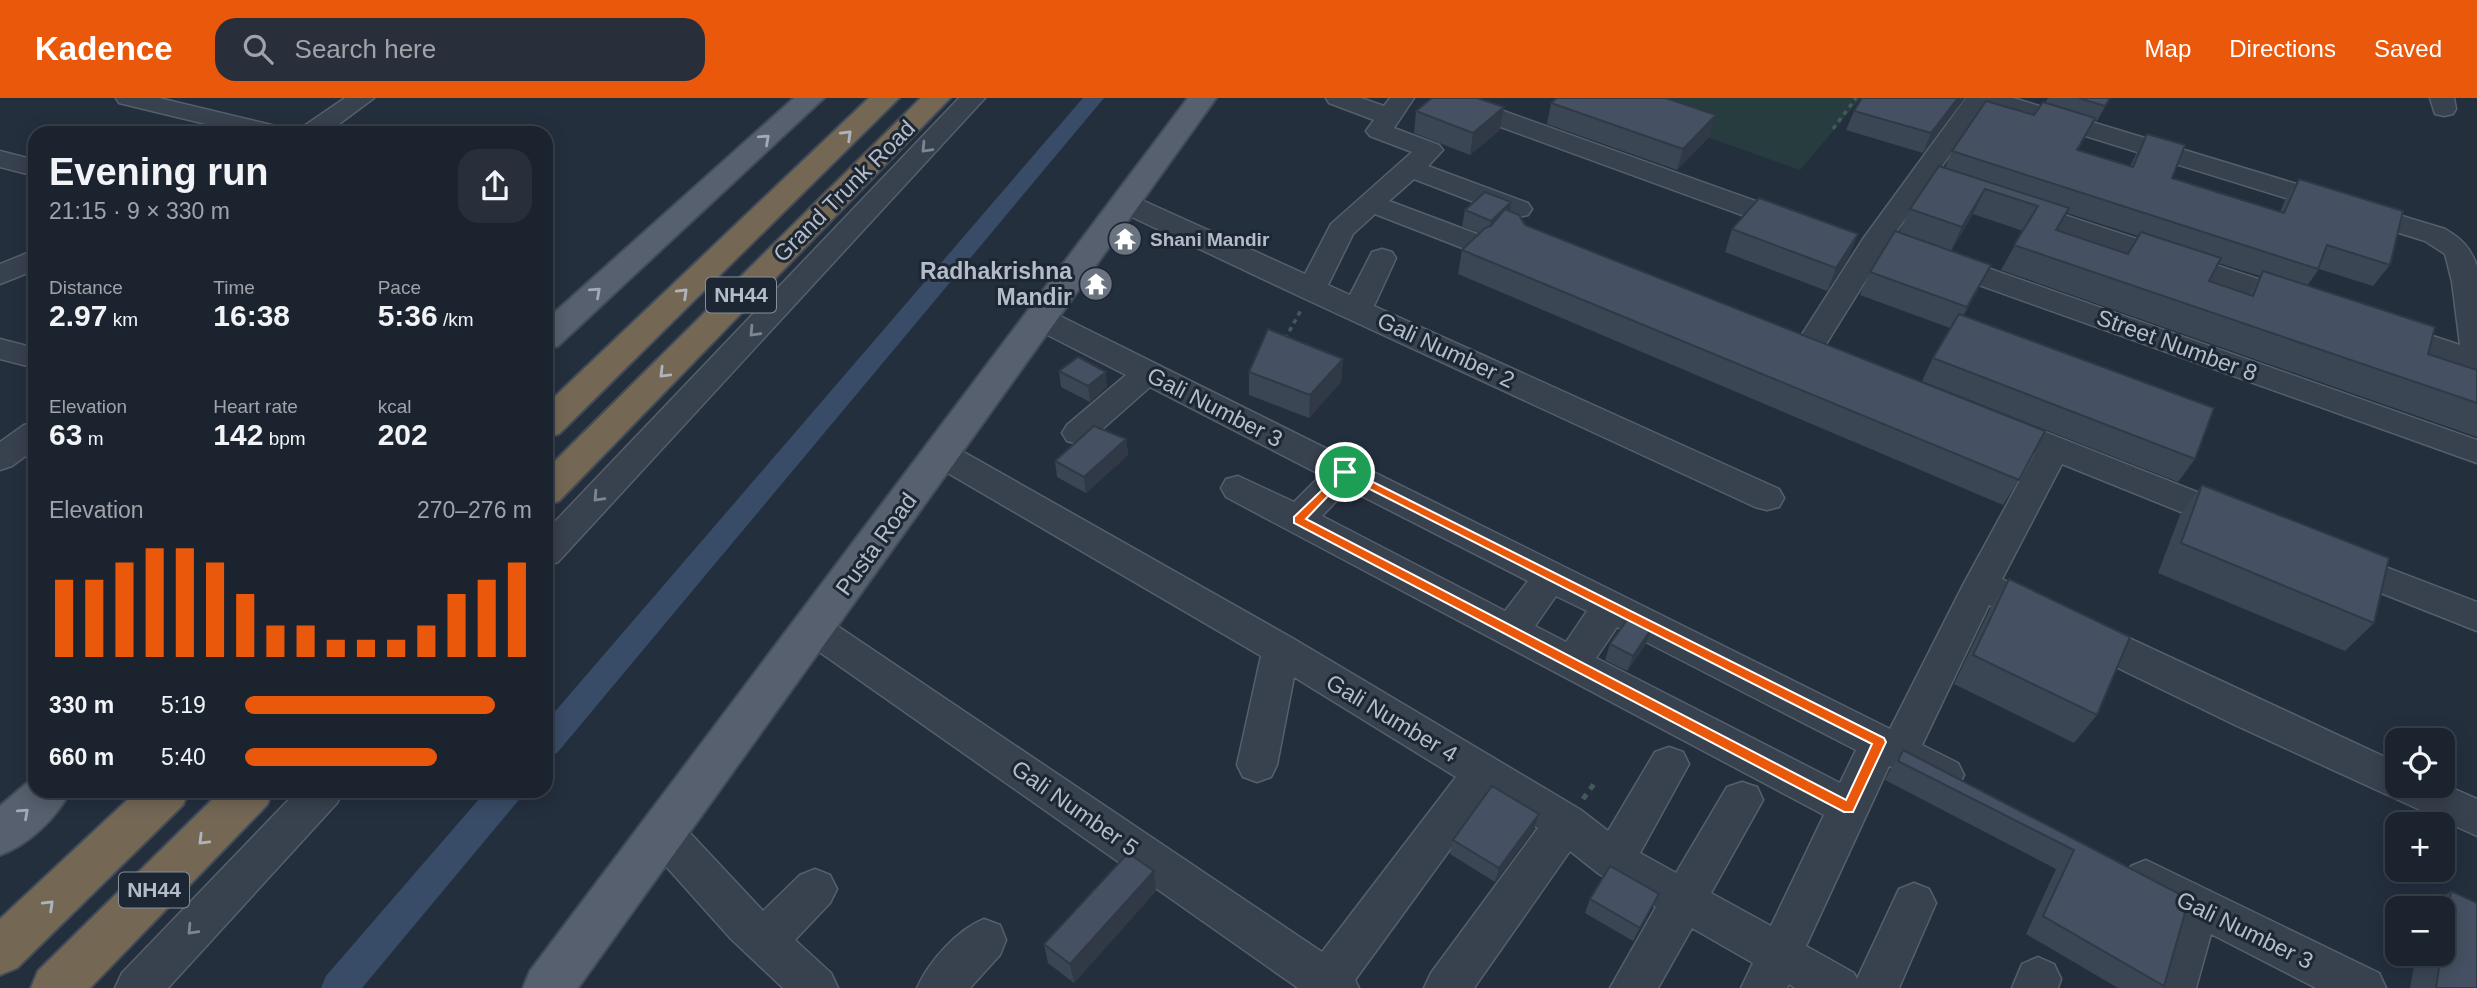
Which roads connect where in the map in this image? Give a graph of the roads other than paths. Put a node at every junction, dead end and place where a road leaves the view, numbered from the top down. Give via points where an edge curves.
1 (128, 98) edge
2 (362, 98) edge
3 (810, 98) edge
4 (885, 98) edge
5 (936, 98) edge
6 (973, 98) edge
7 (1202, 98) edge
8 (1338, 98) edge
9 (1444, 98) edge
10 (1978, 98) edge
11 (1987, 98) edge
12 (1395, 108) edge
13 (246, 126) edge
14 (320, 126) edge
15 (0, 159) edge
16 (28, 166) edge
17 (1409, 168) junction
18 (1922, 177) junction
19 (1371, 202) junction
20 (1125, 203) junction
21 (1518, 209) dead end
22 (1818, 233) edge
23 (1475, 243) edge
24 (1863, 244) junction
25 (2465, 248) edge
26 (1382, 258) dead end
27 (28, 262) edge
28 (0, 275) edge
29 (1311, 291) junction
30 (2318, 308) edge
31 (1357, 310) junction
32 (1041, 319) junction
33 (2358, 321) edge
34 (553, 332) edge
35 (0, 349) edge
36 (1807, 350) edge
37 (28, 356) edge
38 (2477, 360) edge
39 (1147, 373) junction
40 (1963, 412) edge
41 (553, 418) edge
42 (28, 438) edge
43 (1123, 440) edge
44 (2054, 448) junction
45 (2477, 452) edge
46 (941, 454) junction
47 (0, 458) edge
48 (1345, 472) junction
49 (553, 485) edge
50 (1238, 488) dead end
51 (1766, 498) dead end
52 (1298, 520) junction
53 (2259, 530) edge
54 (553, 546) edge
55 (2310, 550) edge
56 (1551, 576) junction
57 (1981, 585) junction
58 (1611, 606) junction
59 (2477, 617) edge
60 (814, 629) junction
61 (1511, 631) junction
62 (1281, 650) junction
63 (1572, 663) junction
64 (1889, 747) junction
65 (1669, 764) dead end
66 (1257, 765) dead end
67 (1482, 773) junction
68 (2385, 776) edge
69 (1971, 789) edge
70 (40, 798) edge
71 (160, 798) edge
72 (244, 798) edge
73 (316, 798) edge
74 (2433, 798) edge
75 (1742, 800) dead end
76 (1849, 808) junction
77 (2477, 818) edge
78 (1566, 823) junction
79 (661, 831) junction
80 (0, 835) edge
81 (1614, 860) junction
82 (2114, 863) edge
83 (815, 890) dead end
84 (1685, 900) junction
85 (1913, 903) dead end
86 (2197, 907) junction
87 (984, 940) dead end
88 (764, 941) junction
89 (0, 952) edge
90 (1772, 971) edge
91 (1328, 986) edge
92 (57, 988) edge
93 (138, 988) edge
94 (548, 988) edge
95 (815, 988) edge
96 (940, 988) edge
97 (1447, 988) edge
98 (1633, 988) edge
99 (1838, 988) edge
100 (1876, 988) edge
101 (2173, 988) edge
102 (2363, 988) edge

1 - 13 street
2 - 14 street
34 -> 3 main road
41 -> 4 highway, Grand Trunk Road / NH44
5 -> 49 highway, Grand Trunk Road / NH44
6 -> 54 street
7 - 20 main road, Pusta Road
8 - 12 street
9 - 22 street
10 - 18 street
11 - 25 street via 2414,227
12 - 17 street via 1379,131 1430,150
15 - 16 street
17 - 19 street
17 - 21 street
18 - 24 street
18 - 30 street
19 - 23 street
19 - 29 street via 1341,230
20 - 29 street, Gali Number 2
20 - 32 main road, Pusta Road
24 - 36 street
24 - 45 street, Street Number 8
25 - 38 street via 2460,258
26 - 31 street
27 - 28 street
29 - 31 street, Gali Number 2
31 - 51 street, Gali Number 2
32 - 39 street, Gali Number 3
32 - 46 main road, Pusta Road
33 - 38 street
35 - 37 street
39 - 43 street via 1084,428
39 - 48 street, Gali Number 3
40 - 44 street
42 - 47 street
44 - 53 street
44 - 57 street
46 - 60 main road, Pusta Road
46 - 62 street, Gali Number 4
48 - 52 street
48 - 56 street, Gali Number 3
50 - 52 street
52 - 61 street
55 - 59 street
56 - 58 street, Gali Number 3
56 - 61 street
57 - 64 street
57 - 68 street
58 - 63 street
58 - 64 street, Gali Number 3
60 - 79 main road, Pusta Road
60 - 91 street, Gali Number 5
61 - 63 street
62 - 66 street
62 - 67 street, Gali Number 4
63 - 76 street
64 - 69 street, Gali Number 3
64 - 76 street
65 - 81 street
67 - 78 street, Gali Number 4
67 - 91 street
80 -> 70 main road
89 -> 71 highway, NH44
72 -> 92 highway, NH44
73 -> 93 street
74 - 77 street
75 - 84 street
76 - 90 street
78 - 81 street, Gali Number 4
78 - 97 street
79 - 88 street
79 - 94 main road, Pusta Road
81 - 84 street, Gali Number 4
82 - 86 street, Gali Number 3
83 - 88 street
84 - 90 street, Gali Number 4
84 - 98 street
85 - 100 street
86 - 101 street
86 - 102 street, Gali Number 3
87 - 96 street
88 - 95 street
90 - 99 street, Gali Number 4

